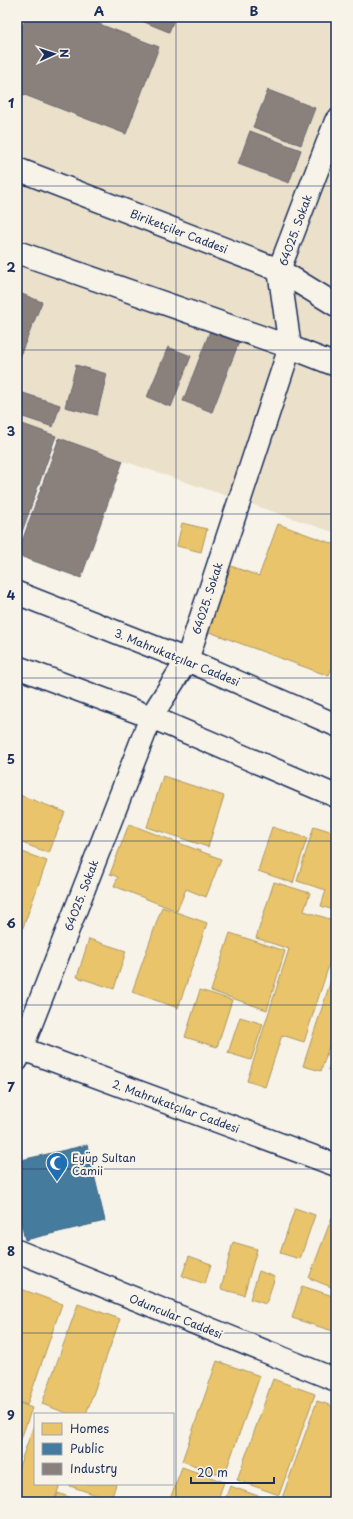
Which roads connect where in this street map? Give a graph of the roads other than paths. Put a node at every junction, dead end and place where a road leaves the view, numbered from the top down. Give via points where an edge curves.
1 (336, 121) edge
2 (17, 168) edge
3 (17, 252) edge
4 (279, 270) junction
5 (336, 305) edge
6 (290, 348) junction
7 (336, 365) edge
8 (17, 593) edge
9 (187, 660) junction
10 (17, 667) edge
11 (151, 717) junction
12 (336, 725) edge
13 (336, 796) edge
14 (18, 1052) edge
15 (336, 1165) edge
16 (17, 1251) edge
17 (336, 1380) edge

1 - 4 street, 64025. Sokak
2 - 4 street, Biriketçiler Caddesi
3 - 6 street
4 - 5 street, Biriketçiler Caddesi
4 - 6 street, 64025. Sokak
6 - 7 street
6 - 9 street, 64025. Sokak
8 - 9 street, 3. Mahrukatçılar Caddesi
9 - 11 street, 64025. Sokak
9 - 12 street, 3. Mahrukatçılar Caddesi
10 - 11 street
11 - 13 street
11 - 14 street, 64025. Sokak
14 - 15 street, 2. Mahrukatçılar Caddesi
16 - 17 street, Oduncular Caddesi

